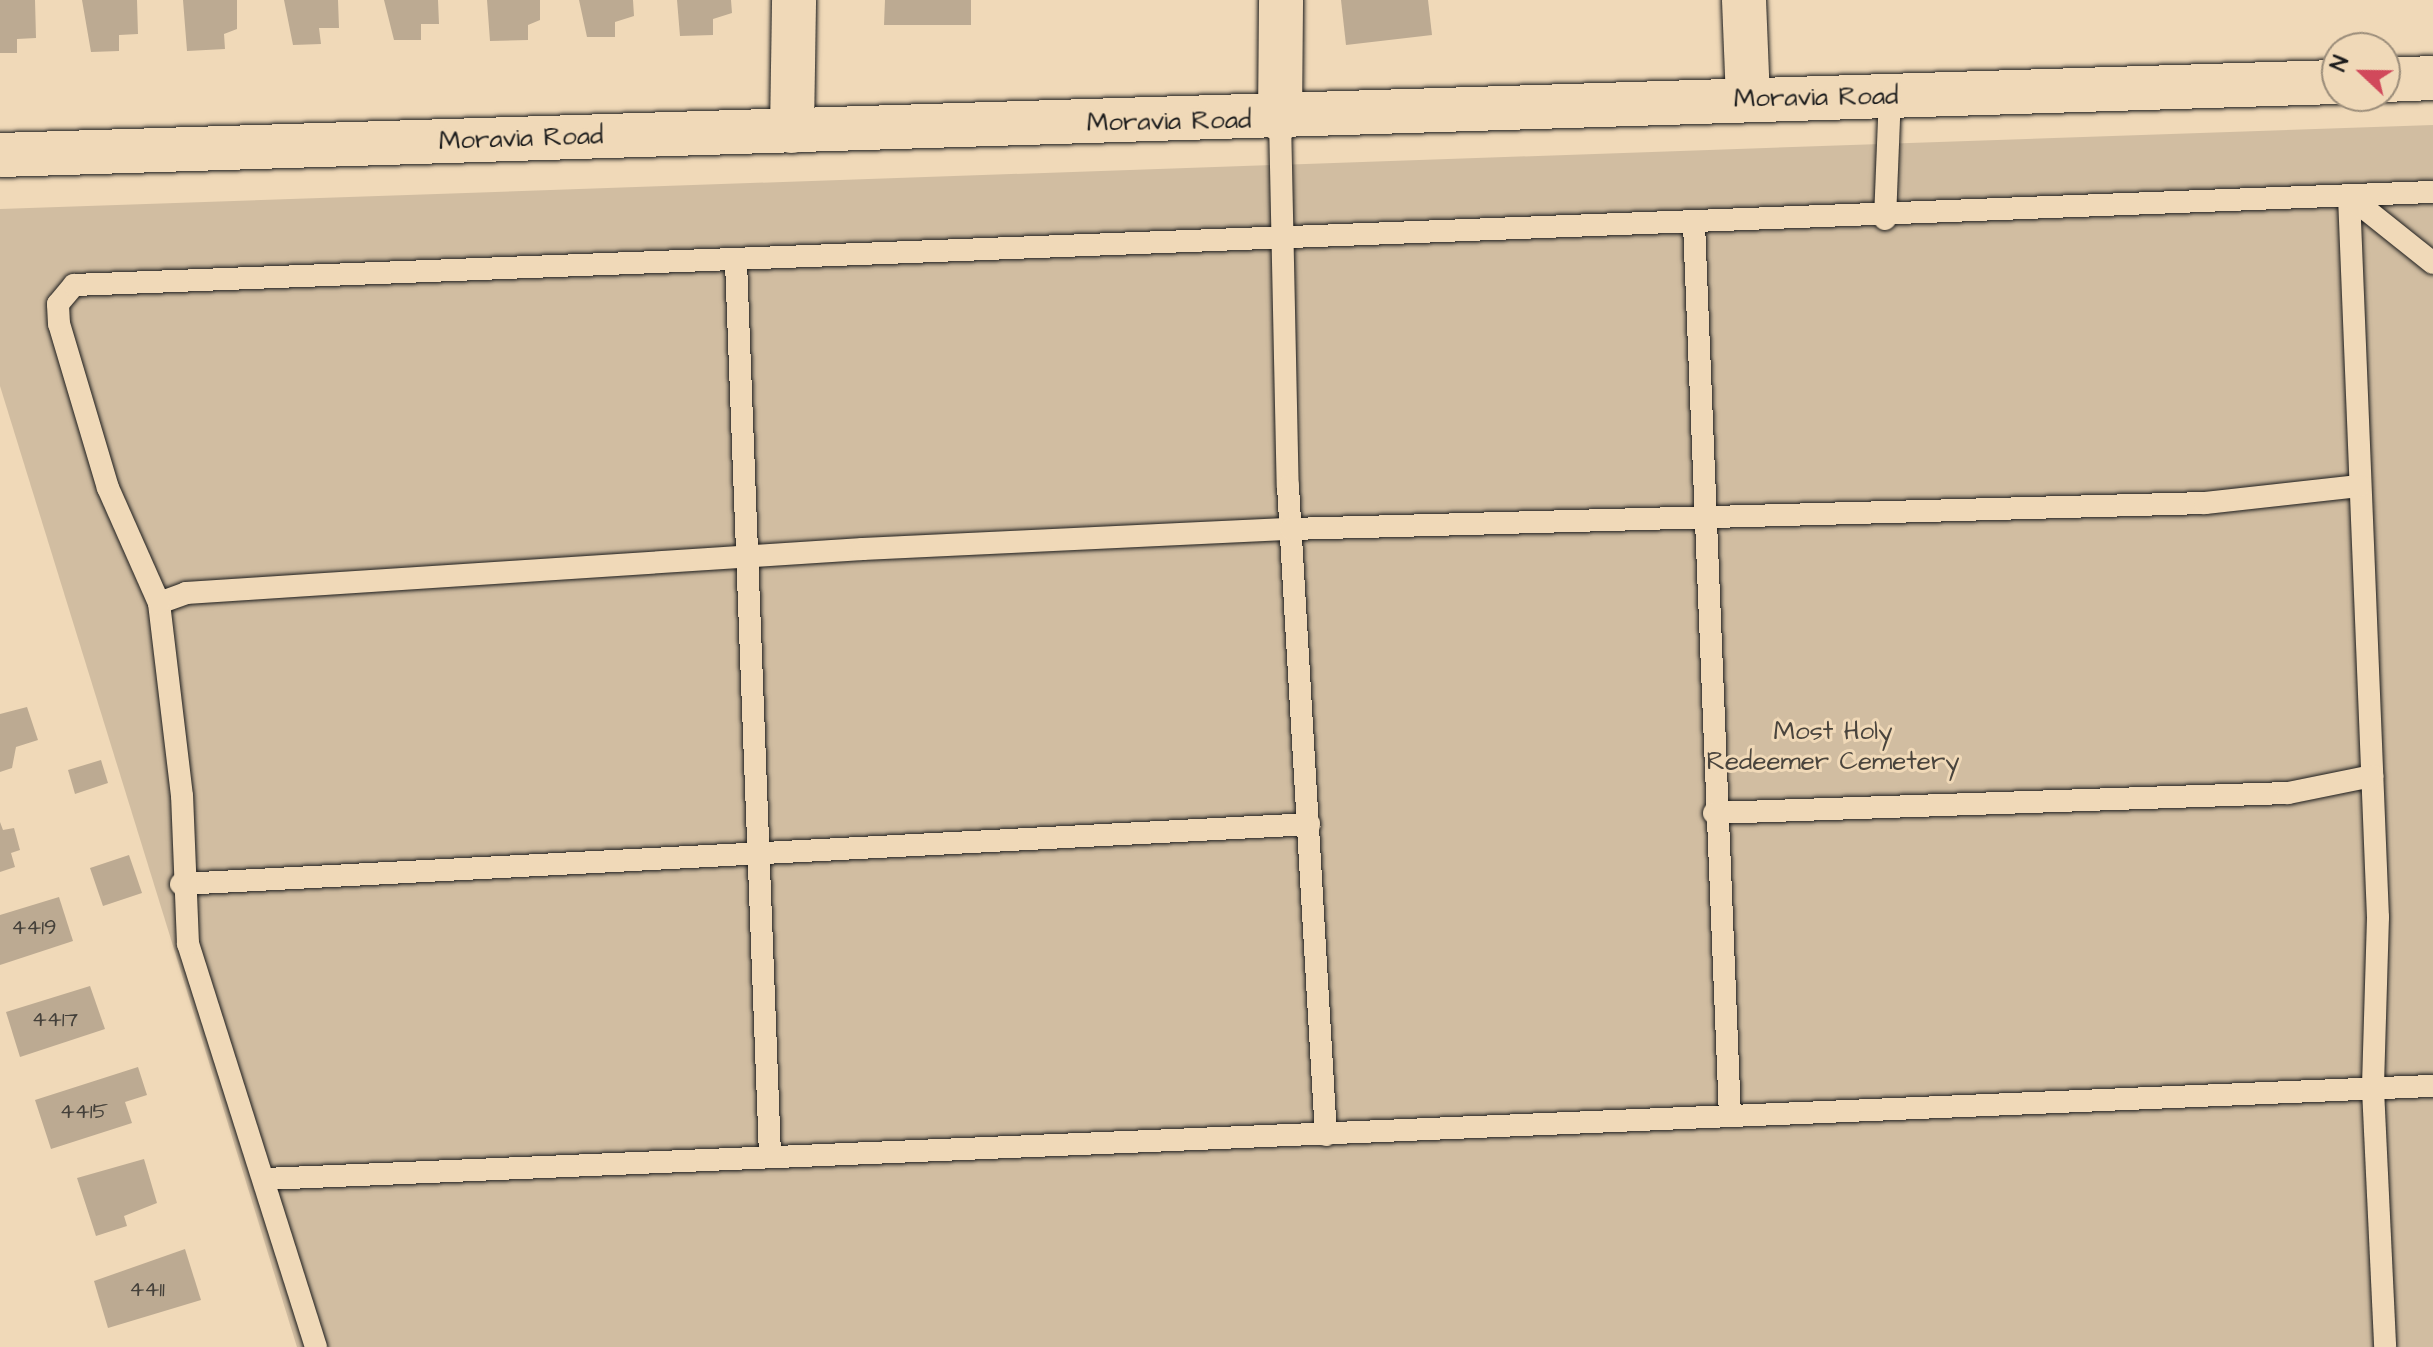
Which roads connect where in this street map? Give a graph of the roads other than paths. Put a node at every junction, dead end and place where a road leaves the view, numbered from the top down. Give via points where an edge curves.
1 (794, 0) edge
2 (1281, 0) edge
3 (1744, 0) edge
4 (2433, 78) edge
5 (2401, 79) edge
6 (2321, 83) edge
7 (1890, 97) junction
8 (1748, 98) junction
9 (1280, 119) junction
10 (792, 131) junction
11 (0, 155) edge
12 (2433, 192) edge
13 (2349, 196) junction
14 (1885, 219) junction
15 (1694, 224) junction
16 (1283, 239) junction
17 (736, 262) junction
18 (2433, 263) edge
19 (2359, 486) junction
20 (1706, 516) junction
21 (1291, 529) junction
22 (749, 558) junction
23 (159, 603) junction
24 (2372, 776) junction
25 (1714, 813) junction
26 (1309, 824) junction
27 (760, 854) junction
28 (181, 884) junction
29 (2433, 1086) edge
30 (2373, 1089) junction
31 (1730, 1115) junction
32 (1326, 1135) junction
33 (770, 1154) junction
34 (265, 1179) junction
35 (316, 1347) edge
36 (2385, 1347) edge

1 - 10 main road
2 - 9 main road
3 - 8 main road
4 - 5 main road
6 - 7 main road, Moravia Road
7 - 8 main road, Moravia Road
7 - 14 lane
8 - 9 main road, Moravia Road
9 - 10 main road, Moravia Road
9 - 16 lane
10 - 11 main road, Moravia Road
12 - 13 lane
13 - 14 lane
13 - 18 lane
13 - 19 lane
14 - 15 lane
15 - 16 lane
15 - 20 lane
16 - 17 lane
16 - 21 lane
17 - 22 lane
17 - 23 lane via 74,285 58,304 59,324 108,488
19 - 20 lane via 2205,503
19 - 24 lane
20 - 21 lane
20 - 25 lane
21 - 22 lane
21 - 26 lane
22 - 23 lane via 186,593
22 - 27 lane
23 - 28 lane via 182,796
24 - 25 lane via 2288,793
24 - 30 lane
25 - 31 lane
26 - 27 lane
26 - 32 lane
27 - 28 lane
27 - 33 lane
28 - 34 lane via 188,944
29 - 30 lane
30 - 31 lane
30 - 36 lane
31 - 32 lane
32 - 33 lane
33 - 34 lane
34 - 35 lane

